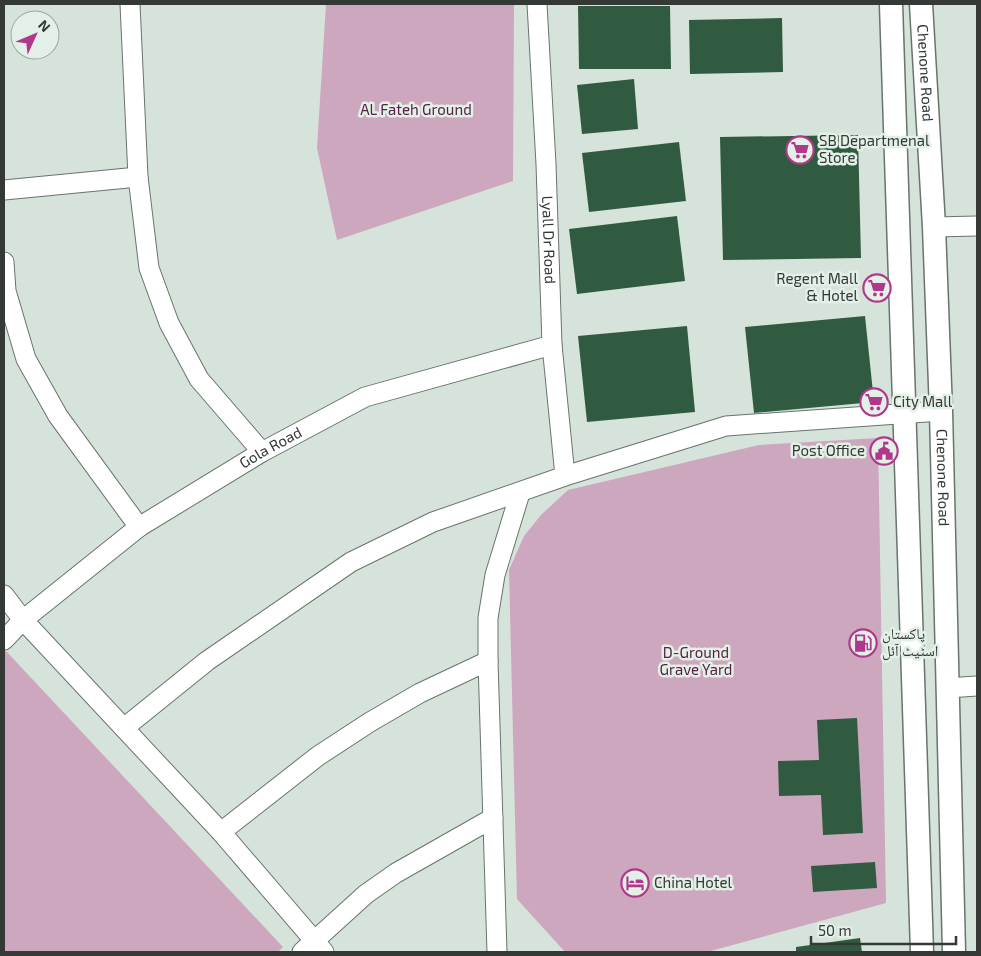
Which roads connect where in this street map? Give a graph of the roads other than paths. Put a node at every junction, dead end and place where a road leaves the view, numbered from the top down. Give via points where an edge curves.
1 (130, 4) edge
2 (537, 4) edge
3 (891, 4) edge
4 (921, 4) edge
5 (138, 177) junction
6 (4, 190) edge
7 (977, 226) edge
8 (934, 227) junction
9 (4, 262) edge
10 (552, 345) junction
11 (941, 411) junction
12 (906, 414) junction
13 (262, 452) junction
14 (565, 476) junction
15 (520, 493) junction
16 (139, 528) junction
17 (4, 595) edge
18 (23, 620) junction
19 (4, 640) edge
20 (488, 661) junction
21 (977, 686) edge
22 (947, 688) junction
23 (124, 728) junction
24 (493, 818) junction
25 (221, 832) junction
26 (313, 948) edge
27 (497, 952) edge
28 (922, 952) edge
29 (954, 952) edge

1 - 5 street
2 - 10 street, Lyall Dr Road
3 - 12 street, Chenone Road
4 - 8 street, Chenone Road
5 - 6 street
5 - 13 street via 149,268 169,324 199,380
7 - 8 street
8 - 11 street, Chenone Road
9 - 16 street via 6,291 26,359 58,416
10 - 13 street, Gola Road via 365,397
10 - 14 street, Lyall Dr Road
11 - 12 street
11 - 22 street, Chenone Road
12 - 14 street via 726,426
12 - 28 street, Chenone Road
13 - 16 street, Gola Road
14 - 15 street
15 - 20 street via 495,575 488,618
15 - 23 street via 433,522 351,562 207,661
16 - 18 street, Gola Road
17 - 18 street
18 - 19 street, Gola Road
18 - 23 street
20 - 24 street
20 - 25 street via 420,692 370,722 318,756
21 - 22 street
22 - 29 street, Chenone Road
23 - 25 street
24 - 26 street via 396,873 366,894
24 - 27 street
25 - 26 street

